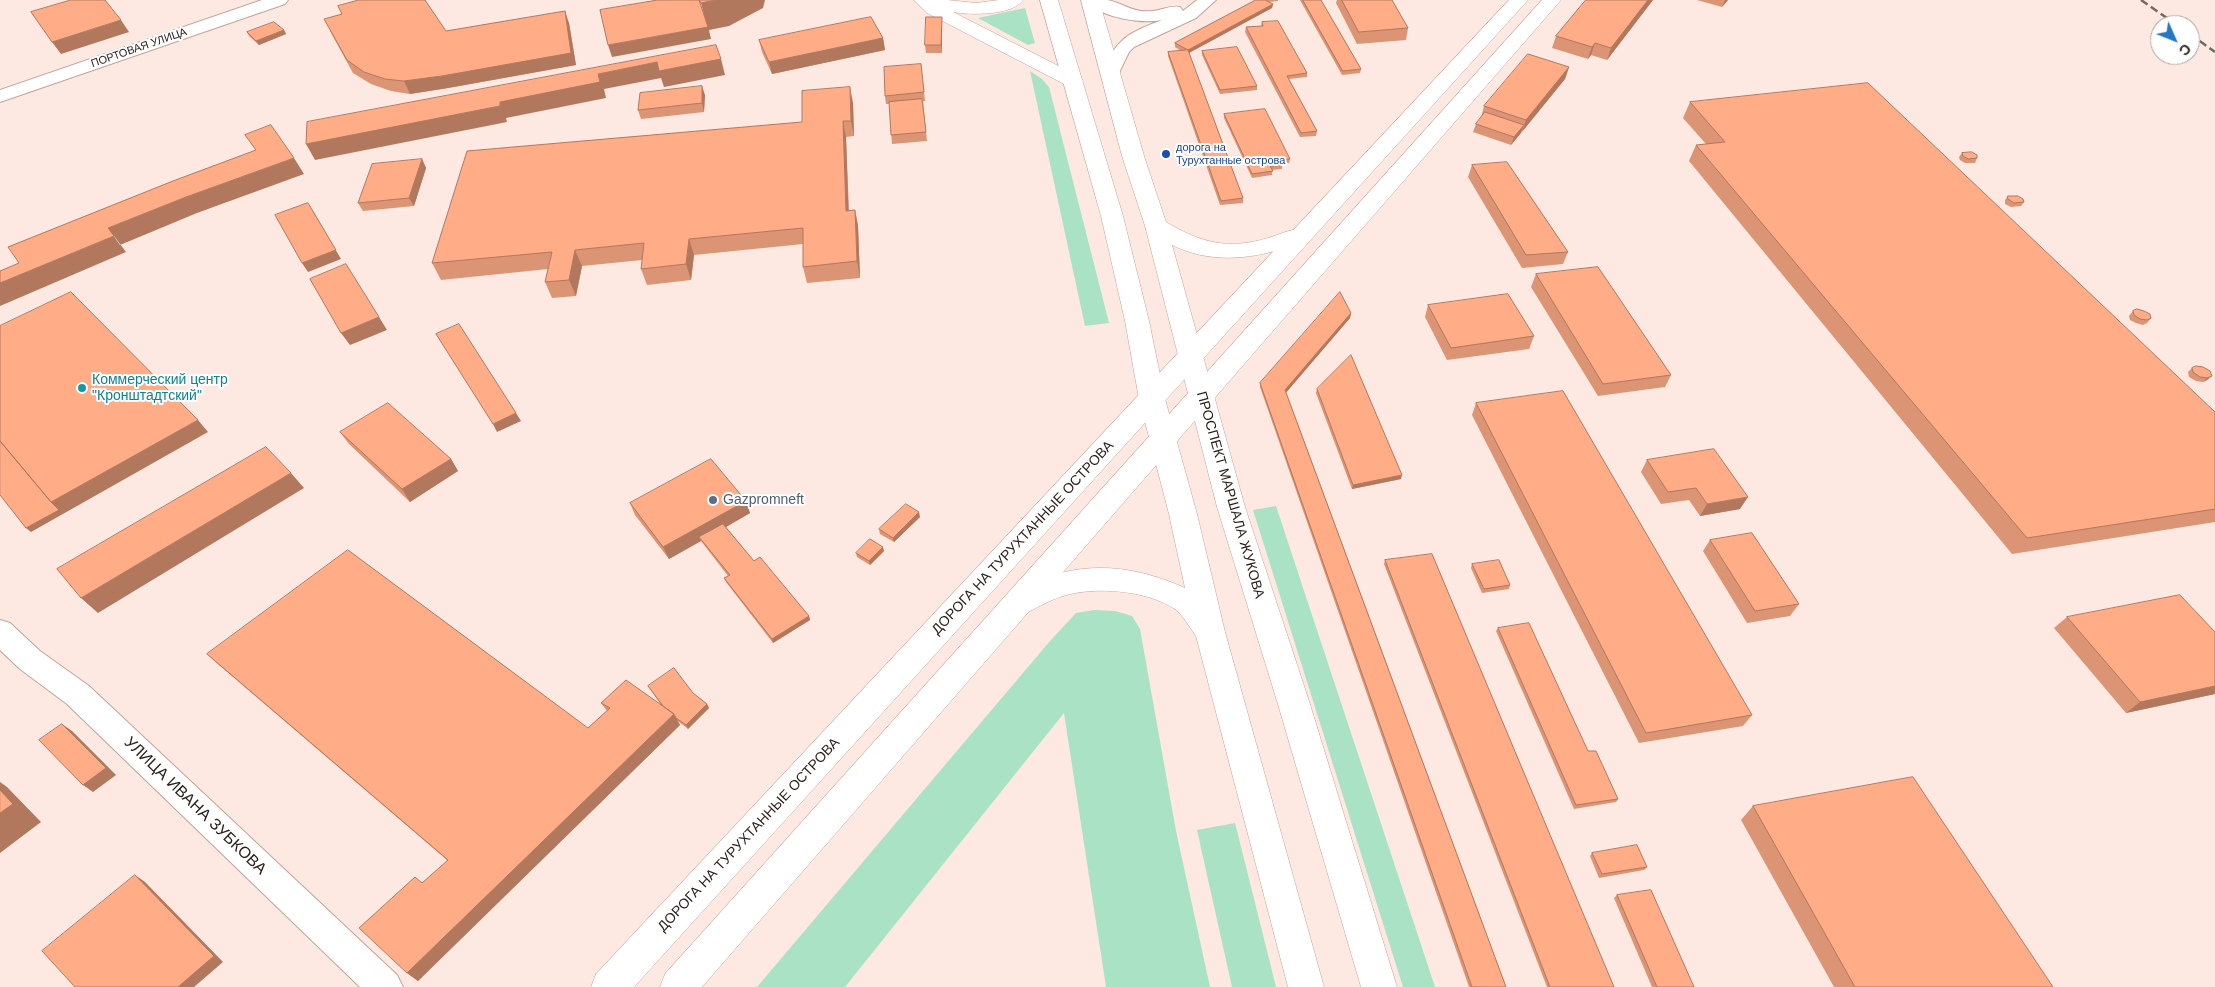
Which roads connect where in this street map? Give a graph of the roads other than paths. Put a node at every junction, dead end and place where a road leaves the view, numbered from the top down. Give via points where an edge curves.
1 (252, 0) edge
2 (279, 0) edge
3 (924, 0) edge
4 (1014, 0) edge
5 (1049, 0) edge
6 (1090, 0) edge
7 (1095, 0) edge
8 (1191, 0) edge
9 (1207, 0) edge
10 (1518, 0) edge
11 (1552, 0) edge
12 (1110, 73) junction
13 (1073, 81) junction
14 (0, 87) edge
15 (0, 96) edge
16 (1156, 226) junction
17 (1301, 236) junction
18 (1190, 358) junction
19 (1201, 398) junction
20 (1152, 399) junction
21 (1162, 441) junction
22 (1014, 606) junction
23 (0, 632) edge
24 (1210, 632) junction
25 (385, 987) edge
26 (609, 987) edge
27 (678, 987) edge
28 (1306, 987) edge
29 (1379, 987) edge

1 - 14 street, ПОРТОВАЯ УЛИЦА
2 - 15 street, ПОРТОВАЯ УЛИЦА
3 - 4 street via 943,5 988,8
3 - 13 street via 933,9
5 - 13 street
6 - 12 street, ПРОСПЕКТ МАРШАЛА ЖУКОВА
7 - 8 street via 1116,11 1142,17 1171,12
9 - 12 street via 1190,14 1127,43
10 - 17 street, ДОРОГА НА ТУРУХТАННЫЕ ОСТРОВА
11 - 19 street
12 - 16 street, ПРОСПЕКТ МАРШАЛА ЖУКОВА
13 - 20 street via 1112,216
16 - 17 street via 1188,244 1231,252 1261,248
16 - 18 street, ПРОСПЕКТ МАРШАЛА ЖУКОВА
17 - 18 street, ДОРОГА НА ТУРУХТАННЫЕ ОСТРОВА
18 - 19 street, ПРОСПЕКТ МАРШАЛА ЖУКОВА
18 - 20 street, ДОРОГА НА ТУРУХТАННЫЕ ОСТРОВА
19 - 21 street
19 - 29 street, ПРОСПЕКТ МАРШАЛА ЖУКОВА via 1231,507
20 - 21 street
20 - 26 street, ДОРОГА НА ТУРУХТАННЫЕ ОСТРОВА
21 - 22 street
21 - 24 street via 1183,514
22 - 24 street via 1056,586 1088,579 1124,580 1154,587 1186,601
22 - 27 street
23 - 25 street, УЛИЦА ИВАНА ЗУБКОВА via 30,660 78,695
24 - 28 street

